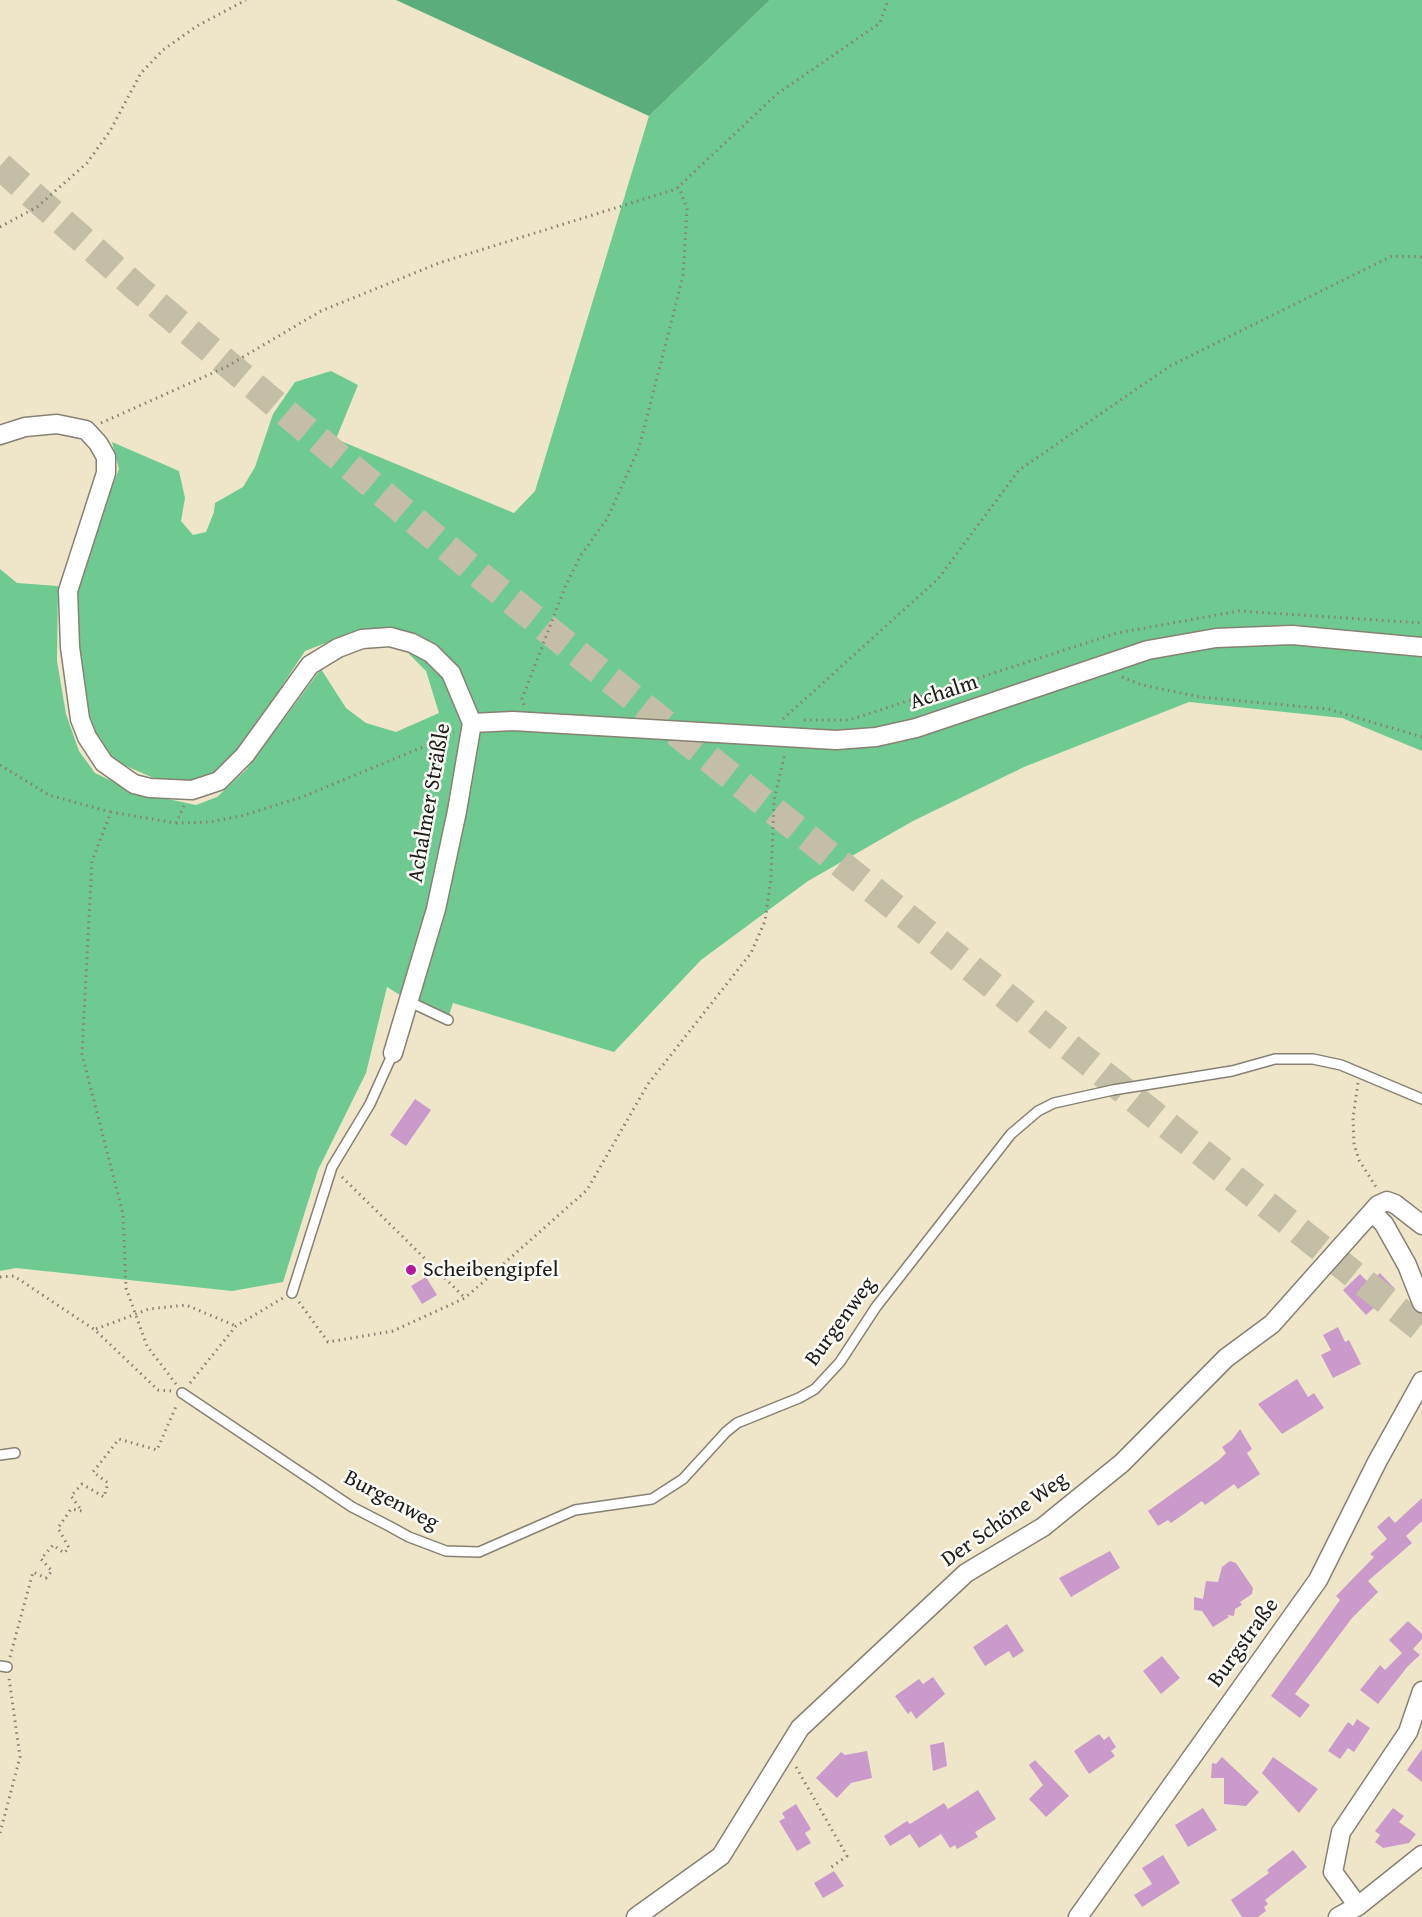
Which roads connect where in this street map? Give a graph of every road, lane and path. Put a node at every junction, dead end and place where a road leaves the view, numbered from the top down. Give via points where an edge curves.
1 (246, 0) edge
2 (888, 0) edge
3 (679, 187) junction
4 (0, 227) edge
5 (1422, 257) edge
6 (86, 430) junction
7 (0, 435) edge
8 (1422, 647) edge
9 (1101, 665) junction
10 (524, 707) dead end
11 (786, 720) dead end
12 (472, 723) junction
13 (1422, 737) edge
14 (788, 738) junction
15 (0, 765) edge
16 (192, 790) junction
17 (111, 812) junction
18 (176, 823) junction
19 (410, 1002) junction
20 (448, 1020) dead end
21 (393, 1053) joint
22 (1356, 1091) dead end
23 (1422, 1099) edge
24 (332, 1167) junction
25 (1377, 1188) dead end
26 (1372, 1212) junction
27 (1422, 1225) edge
28 (0, 1277) edge
29 (292, 1293) junction
30 (465, 1298) junction
31 (1422, 1303) edge
32 (135, 1314) junction
33 (236, 1326) junction
34 (95, 1330) junction
35 (1422, 1381) edge
36 (182, 1393) junction
37 (15, 1453) dead end
38 (0, 1455) edge
39 (4, 1666) edge
40 (1422, 1691) edge
41 (786, 1750) junction
42 (0, 1833) edge
43 (1422, 1855) edge
44 (830, 1868) dead end
45 (1358, 1906) junction
46 (636, 1917) edge
47 (1078, 1917) edge
48 (1338, 1917) edge

1 - 4 path via 197,26 163,50 141,73 110,131 87,163 37,207
2 - 3 path via 880,23 777,94
3 - 6 path via 440,263 321,311 226,367
3 - 10 path via 687,209 682,276 639,448 607,519 581,555 565,587 522,699
5 - 11 path via 1392,256 1170,366 1019,470 938,579 808,694
6 - 7 street via 57,424 25,427
6 - 16 street, Achalmer Sträßle via 99,443 106,458 106,473 68,591 70,647 80,718 104,763 119,774 150,788
8 - 9 street, Achalm via 1292,635 1216,638 1148,650
9 - 13 path via 1142,685 1200,697 1328,709
9 - 14 street, Achalm via 916,728 876,737
12 - 14 street, Achalm via 513,721
12 - 16 street, Achalmer Sträßle via 451,672 431,653 390,637 362,639 310,665 232,769 219,781
12 - 18 path via 302,797 241,816
12 - 19 street, Achalmer Sträßle via 436,909
14 - 30 path via 774,800 765,921 751,953 648,1084 587,1190
15 - 17 path via 49,795
16 - 18 path
17 - 18 path
17 - 32 path via 92,861 82,1054 123,1214 126,1288
19 - 20 lane
19 - 21 street, Achalmer Sträßle
21 - 24 lane via 370,1104
22 - 25 path via 1354,1144
23 - 36 lane, Burgenweg via 1341,1065 1313,1059 1275,1059 1221,1073 1113,1089 1054,1103 1011,1134 876,1307 840,1362 815,1389 737,1423 683,1479 652,1499 576,1510 479,1552 446,1551 410,1538 352,1507
24 - 29 lane
24 - 30 path
26 - 27 street via 1387,1201
26 - 31 street via 1384,1224 1407,1265
26 - 41 street, Der Schöne Weg via 1272,1324 1226,1358 1122,1463 1043,1527 966,1573 800,1728
28 - 34 path via 14,1276
29 - 30 path via 328,1341 393,1331
29 - 33 path
32 - 33 path via 186,1305
32 - 34 path
32 - 36 path via 147,1346
33 - 36 path
34 - 36 path via 158,1389
35 - 47 street, Burgstraße via 1318,1580
36 - 39 path via 157,1450 118,1439 93,1472 108,1483 104,1497 82,1484 71,1496 82,1511 71,1509 58,1528 69,1548 64,1553 52,1545 41,1559 52,1570 45,1578 33,1572
37 - 38 lane
39 - 42 path via 20,1757
40 - 45 street via 1408,1732 1341,1832 1333,1872
41 - 44 path via 848,1856
41 - 46 street, Der Schöne Weg via 721,1856
43 - 45 street
45 - 48 street

